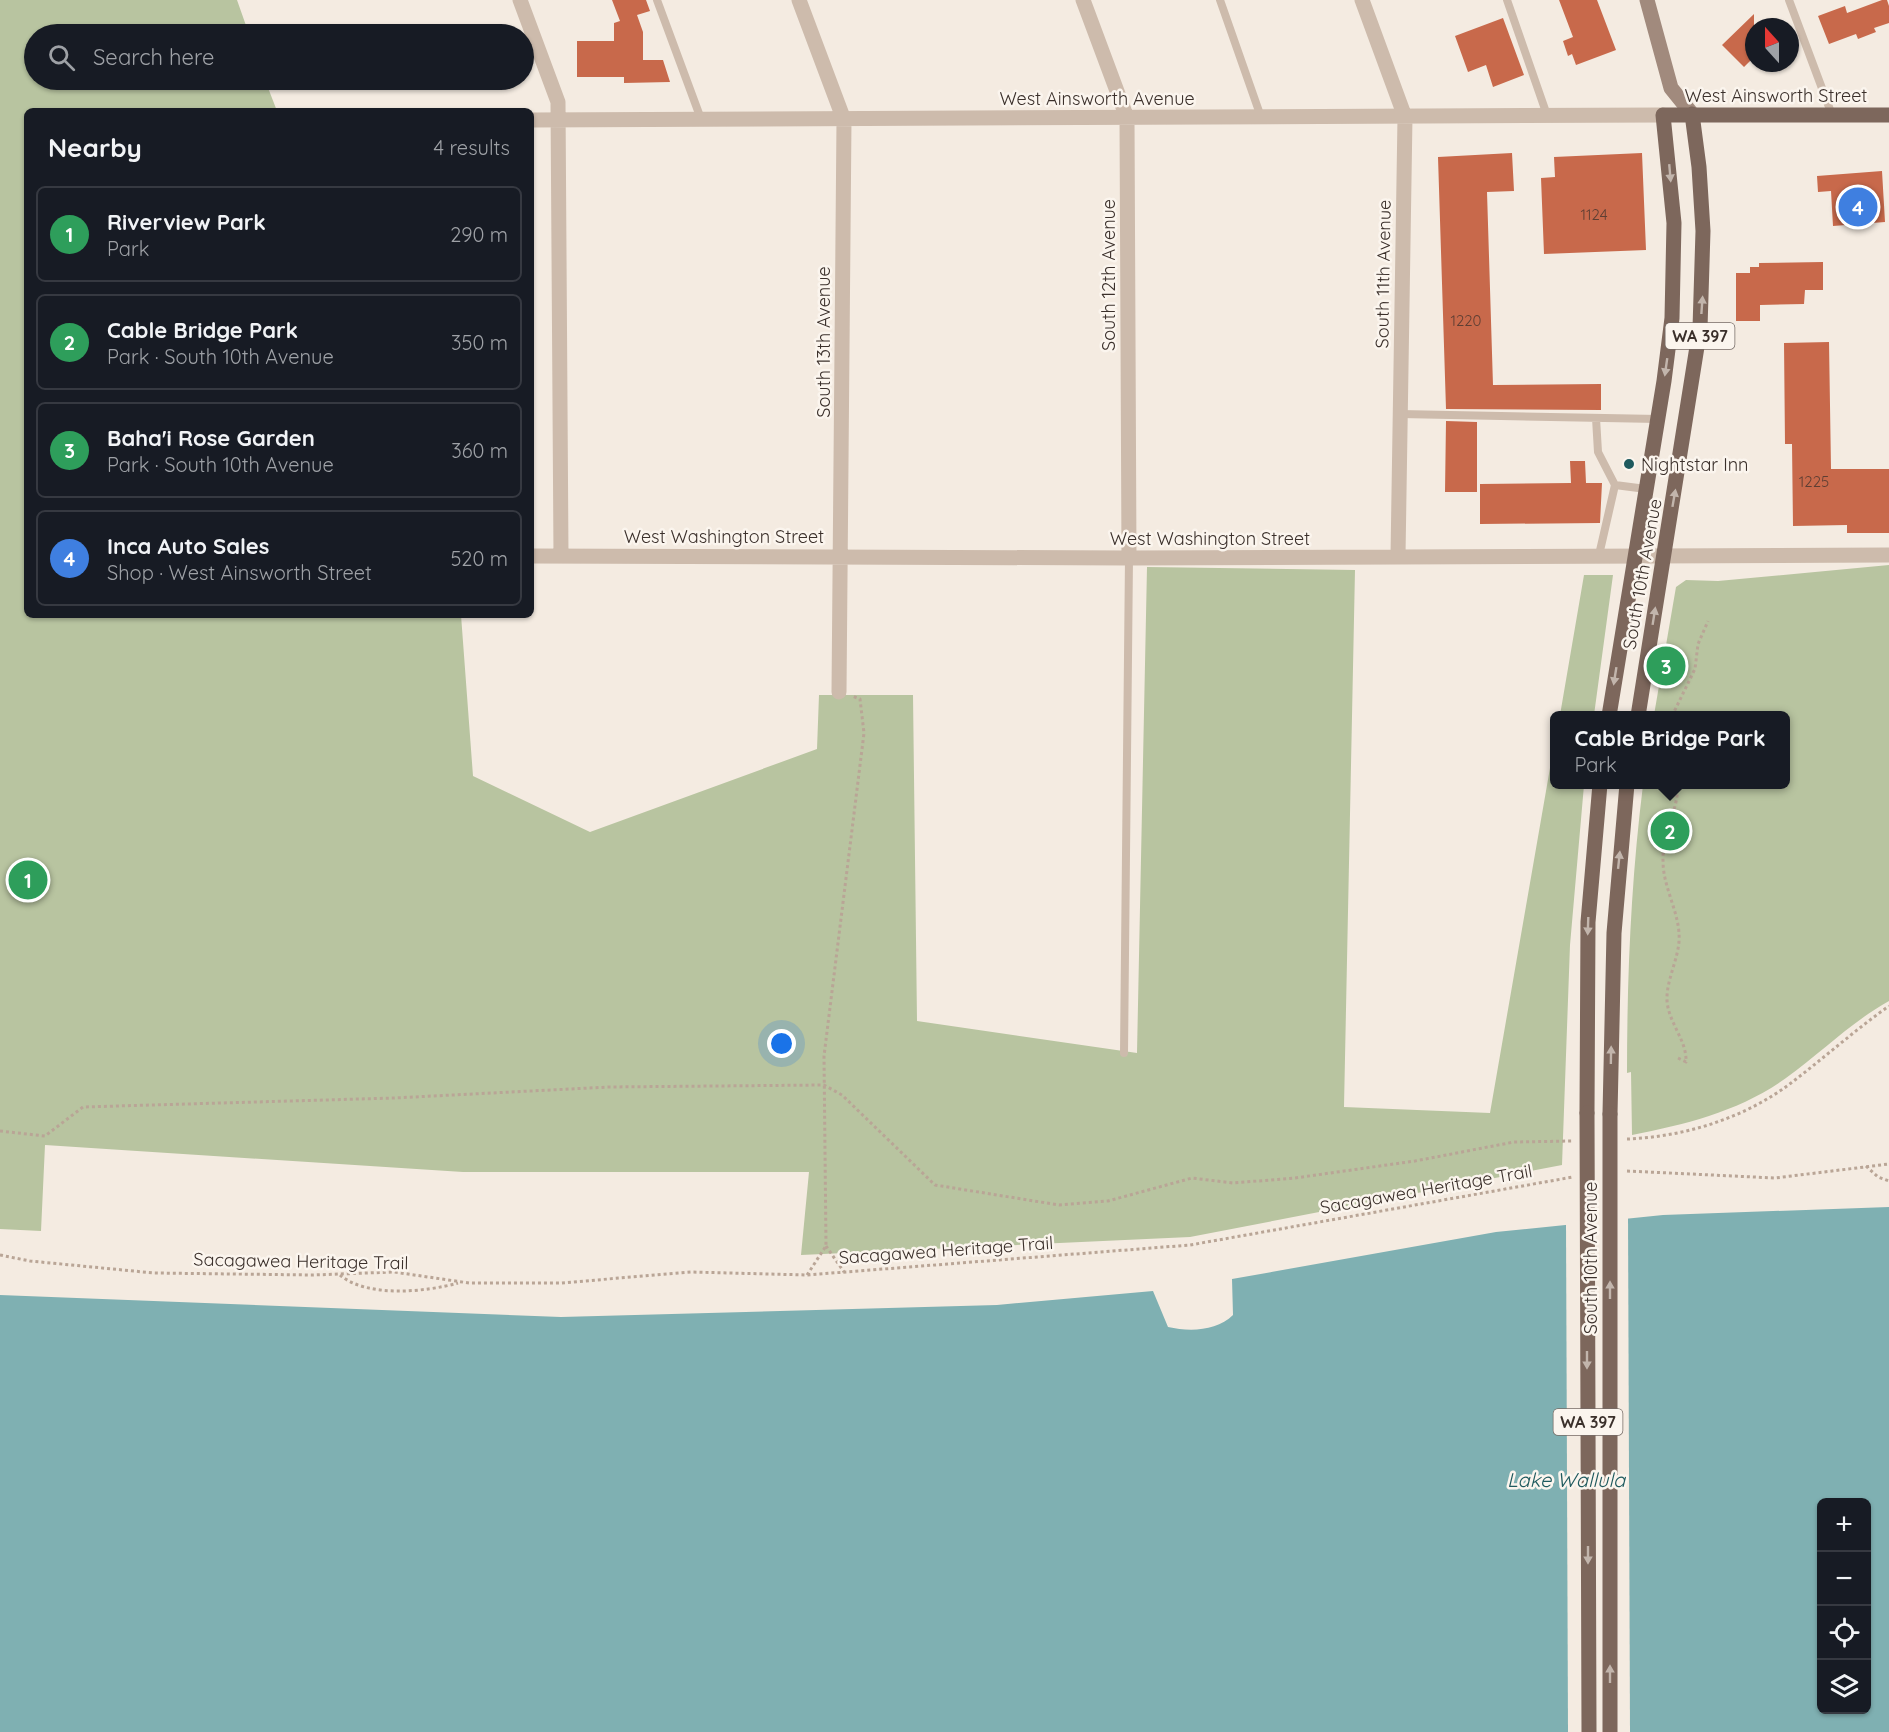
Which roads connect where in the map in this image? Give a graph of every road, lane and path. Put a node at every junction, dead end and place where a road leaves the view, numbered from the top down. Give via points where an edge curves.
1 (520, 0) edge
2 (657, 0) edge
3 (799, 0) edge
4 (1083, 0) edge
5 (1220, 0) edge
6 (1362, 0) edge
7 (1507, 0) edge
8 (1647, 0) edge
9 (1789, 0) edge
10 (529, 24) edge
11 (534, 38) edge
12 (1671, 88) junction
13 (1692, 114) junction
14 (1547, 115) junction
15 (1663, 115) junction
16 (1832, 115) junction
17 (1889, 115) edge
18 (1261, 117) junction
19 (1405, 117) junction
20 (1127, 118) junction
21 (701, 119) junction
22 (534, 120) edge
23 (559, 120) junction
24 (844, 120) junction
25 (1400, 414) junction
26 (1596, 418) junction
27 (1658, 419) junction
28 (1615, 485) junction
29 (1646, 489) junction
30 (534, 555) edge
31 (841, 555) junction
32 (1599, 555) junction
33 (1664, 555) junction
34 (1889, 555) edge
35 (561, 556) junction
36 (1398, 556) junction
37 (1634, 556) junction
38 (1129, 558) junction
39 (1708, 621) dead end
40 (839, 692) joint
41 (1610, 711) edge
42 (1639, 711) edge
43 (1674, 711) edge
44 (1600, 789) edge
45 (1627, 789) edge
46 (1678, 789) edge
47 (1889, 1006) edge
48 (1124, 1053) dead end
49 (1678, 1058) dead end
50 (824, 1085) junction
51 (0, 1131) edge
52 (1622, 1139) dead end
53 (1579, 1140) dead end
54 (1889, 1164) edge
55 (1866, 1166) junction
56 (1620, 1172) dead end
57 (1576, 1176) dead end
58 (1889, 1181) edge
59 (826, 1246) junction
60 (0, 1255) edge
61 (844, 1272) junction
62 (338, 1274) junction
63 (807, 1275) junction
64 (460, 1282) junction
65 (1589, 1732) edge
66 (1610, 1732) edge

1 - 10 street
2 - 21 lane
3 - 24 street, South 13th Avenue
4 - 20 street, South 12th Avenue
5 - 18 lane
6 - 19 street, South 11th Avenue
7 - 14 lane
8 - 12 main road
9 - 16 lane
11 - 23 street via 558,102
12 - 13 main road
12 - 15 main road, South 10th Avenue
13 - 15 main road, West Ainsworth Street
13 - 16 main road, West Ainsworth Street
33 -> 13 main road, South 10th Avenue / WA 397 via 1697,360 1703,296 1702,198
14 - 15 street, West Ainsworth Avenue
14 - 19 street, West Ainsworth Avenue
15 -> 27 main road, South 10th Avenue / WA 397 via 1673,201 1674,287
16 - 17 main road, West Ainsworth Street
18 - 19 street, West Ainsworth Avenue
18 - 20 street, West Ainsworth Avenue
19 - 25 street, South 11th Avenue
20 - 24 street, West Ainsworth Avenue
20 - 38 street, South 12th Avenue
21 - 23 street, West Ainsworth Avenue
21 - 24 street, West Ainsworth Avenue
22 - 23 street, West Ainsworth Avenue
23 - 35 street
24 - 31 street, South 13th Avenue
25 - 26 lane
25 - 36 street, South 11th Avenue
26 - 27 lane
26 - 28 lane via 1598,452
27 - 29 main road, South 10th Avenue / WA 397
28 - 29 lane
28 - 32 lane
29 - 37 main road, South 10th Avenue / WA 397
30 - 35 street, West Washington Street
31 - 35 street, West Washington Street
31 - 38 street, West Washington Street
31 - 40 street, South 13th Avenue
32 - 36 street, West Washington Street
32 - 37 street, West Washington Street
33 - 34 street, West Washington Street
33 - 37 street, West Washington Street
42 -> 33 main road, South 10th Avenue / WA 397
36 - 38 street, West Washington Street
37 -> 41 main road, South 10th Avenue / WA 397
38 - 48 lane
39 - 43 path via 1698,644 1695,669
40 - 50 path via 860,699 864,733 824,1056
44 -> 65 main road, South 10th Avenue / WA 397, bridge via 1588,922
66 -> 45 main road, South 10th Avenue / WA 397, bridge via 1610,1114 1614,933
46 - 49 path via 1662,859 1678,929 1667,1000 1684,1045 1686,1062
47 - 52 path via 1789,1084 1727,1120 1654,1138
50 - 51 path via 609,1086 394,1098 83,1107 45,1136
50 - 53 path via 842,1095 935,1185 1059,1205 1108,1201 1192,1178 1233,1183 1295,1178 1514,1142
50 - 59 path
54 - 55 path
55 - 56 path via 1775,1178
55 - 58 path
57 - 61 path, Sacagawea Heritage Trail via 1190,1245
59 - 61 path
59 - 63 path
60 - 62 path, Sacagawea Heritage Trail via 154,1273
61 - 63 path, Sacagawea Heritage Trail
62 - 64 path, Sacagawea Heritage Trail via 394,1272
62 - 64 path via 349,1283 371,1288 416,1291
63 - 64 path, Sacagawea Heritage Trail via 691,1272 561,1283

